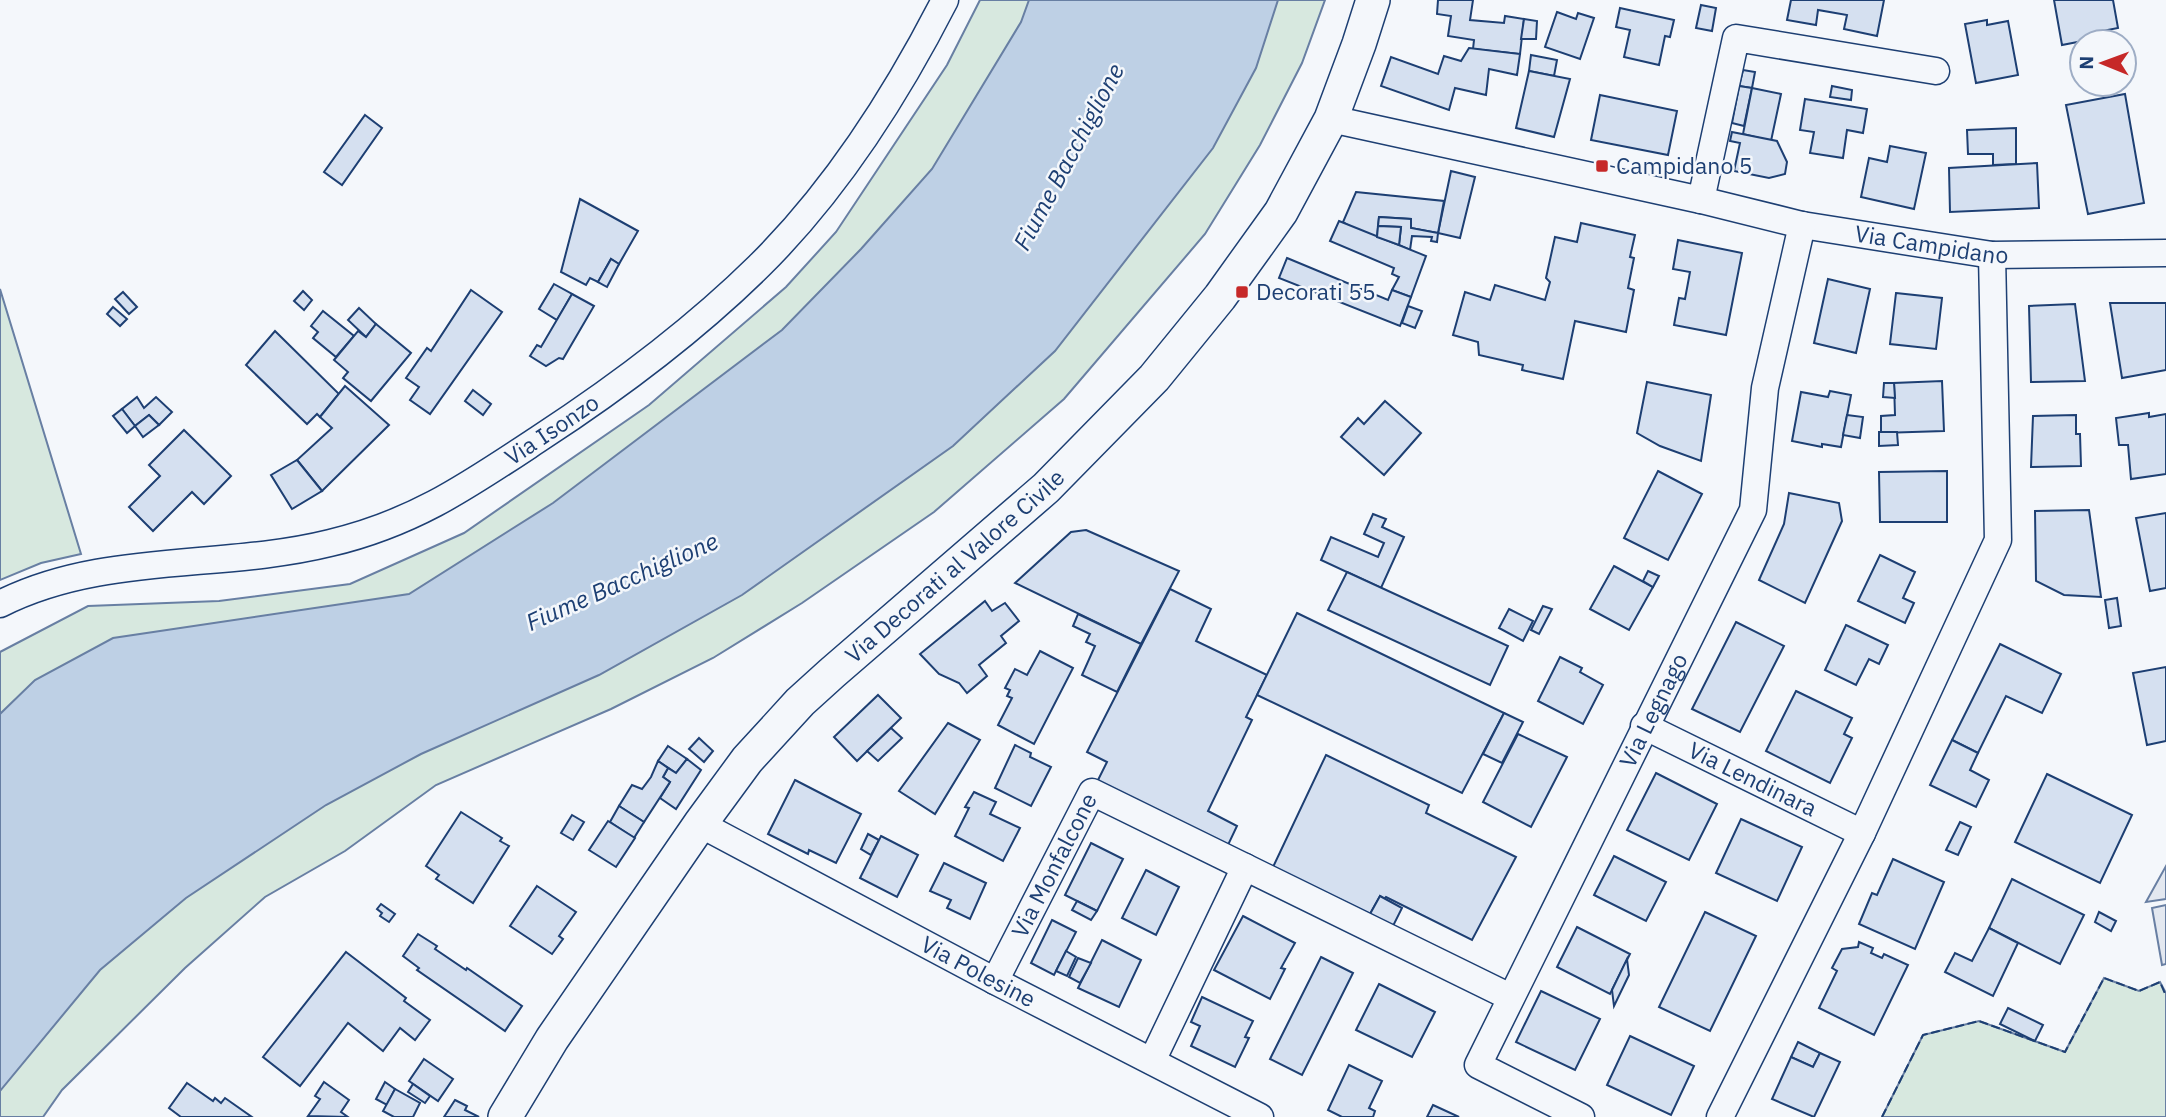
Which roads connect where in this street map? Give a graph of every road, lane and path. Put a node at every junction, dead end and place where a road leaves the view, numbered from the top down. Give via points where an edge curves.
1 (946, 0) edge
2 (1373, 0) edge
3 (1936, 71) dead end
4 (1331, 119) junction
5 (1701, 200) junction
6 (1802, 225) junction
7 (2166, 253) edge
8 (1992, 255) junction
9 (0, 604) edge
10 (1644, 726) junction
11 (700, 824) junction
12 (1862, 833) junction
13 (1245, 867) junction
14 (995, 981) junction
15 (1510, 997) junction
16 (1152, 1061) junction
17 (505, 1117) edge
18 (1260, 1117) edge
19 (1581, 1117) edge
20 (1720, 1117) edge

1 - 9 street, Via Isonzo via 877,118 824,192 760,264 629,377 465,488 417,514 307,549 114,569 23,593
2 - 4 street, Via Decorati al Valore Civile
3 - 5 street via 1736,38
4 - 5 street, Via Campidano
4 - 11 street, Via Decorati al Valore Civile via 1281,212 1154,378 1046,488 800,702 747,760
5 - 6 street, Via Campidano
6 - 8 street, Via Campidano
6 - 10 street, Via Legnago via 1765,388 1753,510
7 - 8 street, Via Campidano
8 - 12 street via 1998,540
10 - 12 street, Via Lendinara
10 - 15 street, Via Legnago
11 - 14 street, Via Polesine
11 - 17 street, Via Decorati al Valore Civile via 552,1039
12 - 20 street
13 - 14 street, Via Monfalcone via 1092,792
13 - 15 street, Via Monfalcone
13 - 16 street
14 - 16 street, Via Polesine
15 - 19 street, Via Legnago via 1478,1065
16 - 18 street, Via Polesine

